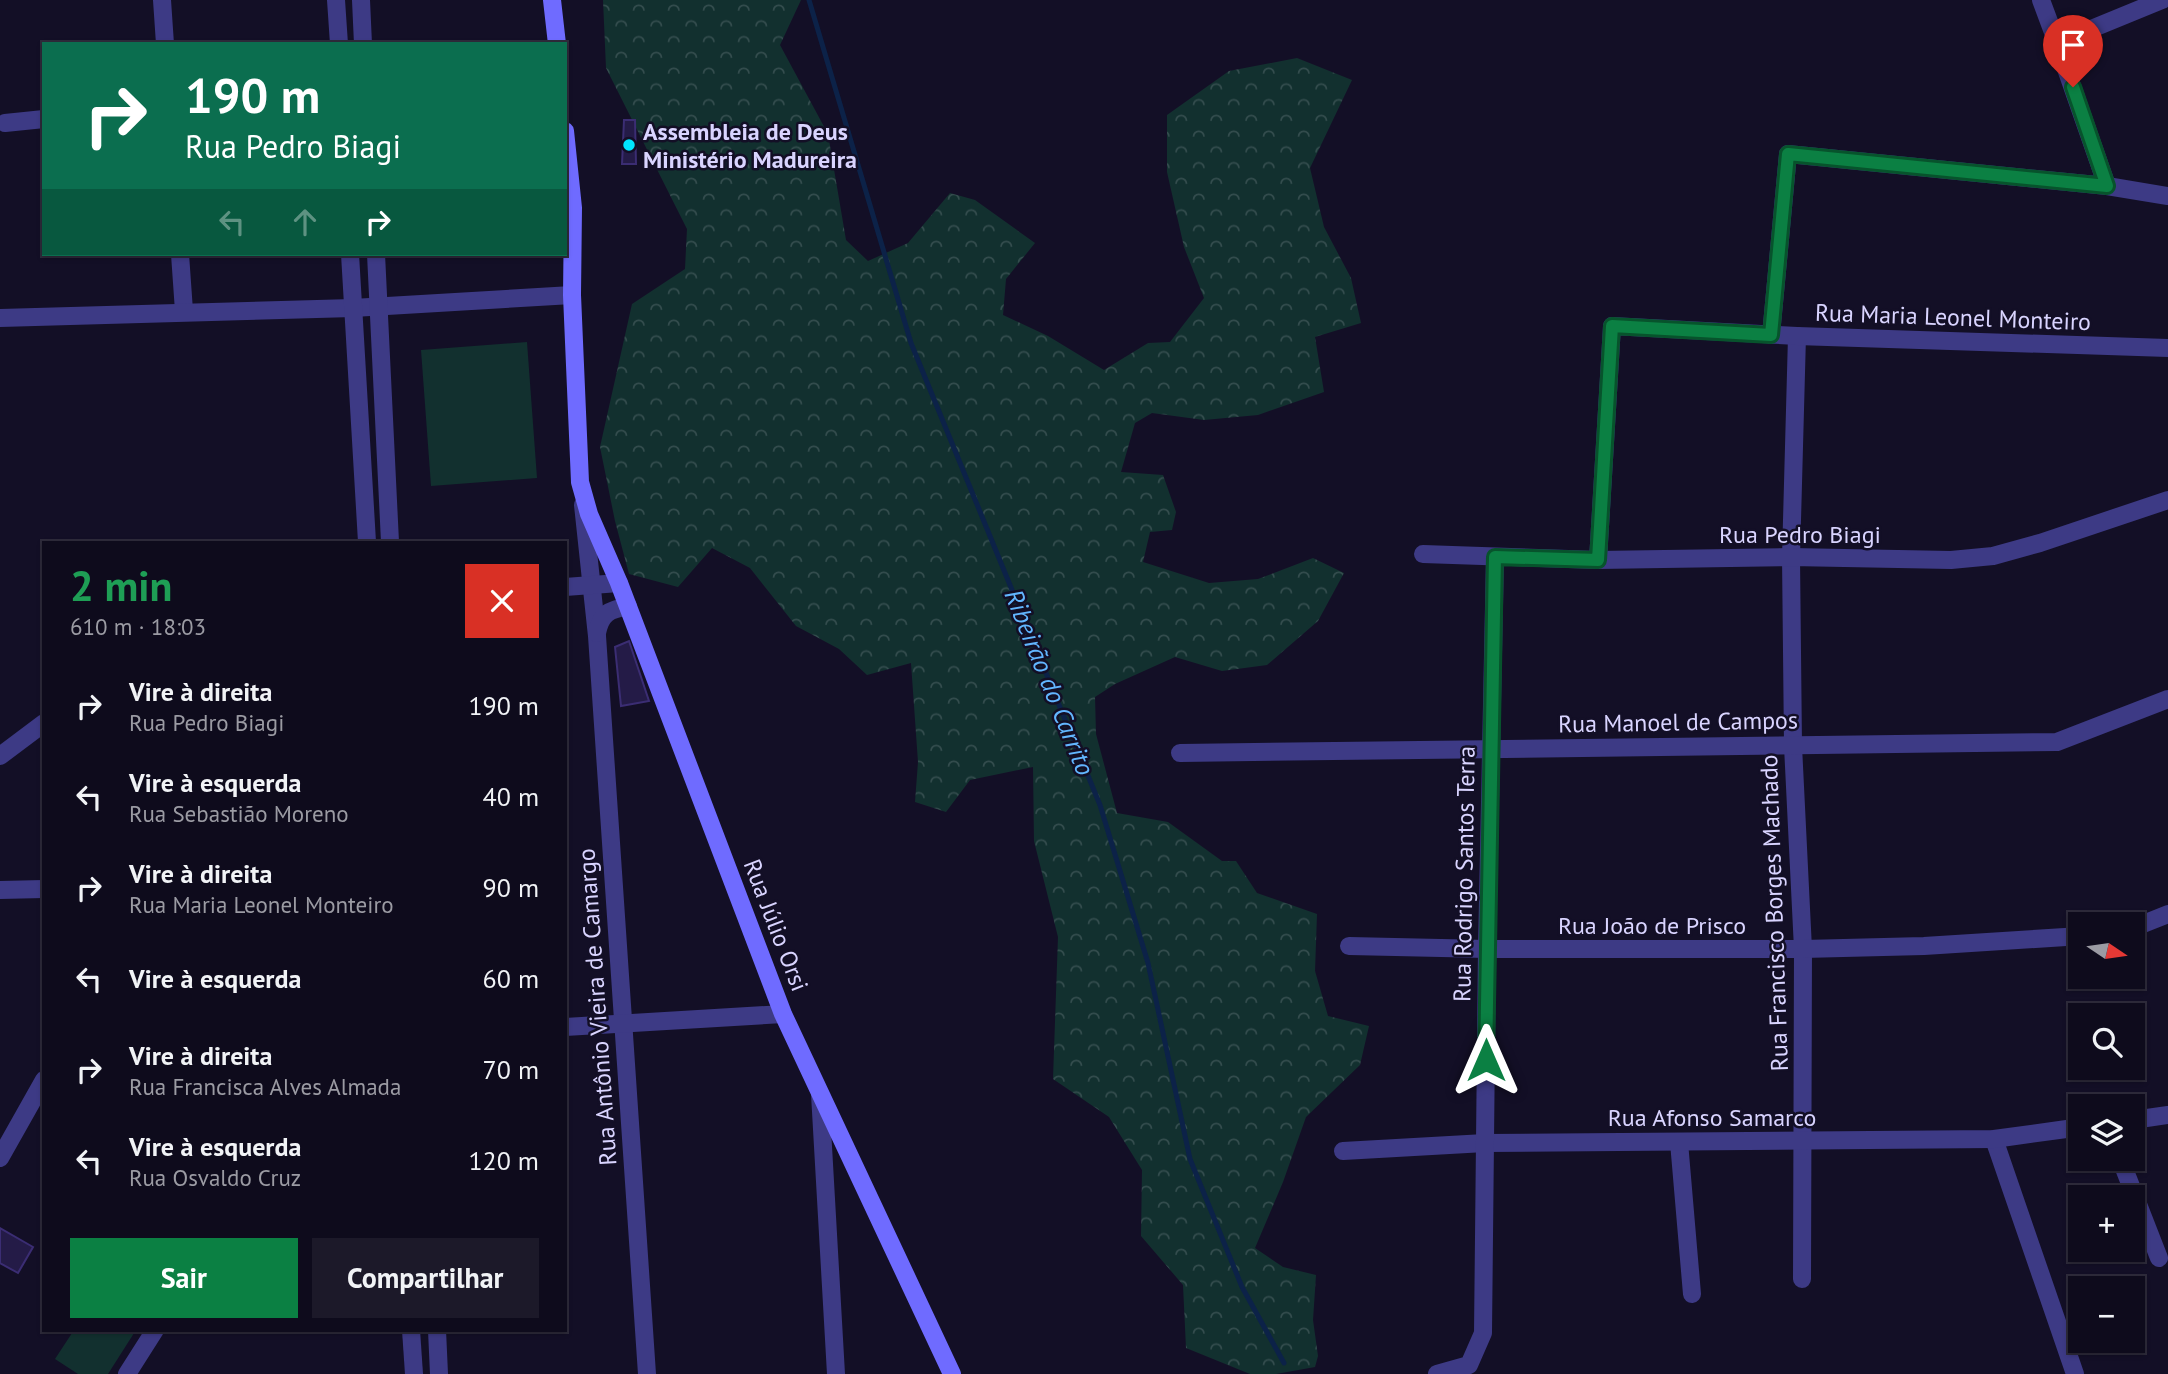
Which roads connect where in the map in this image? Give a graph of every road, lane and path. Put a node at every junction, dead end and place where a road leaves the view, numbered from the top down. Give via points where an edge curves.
1 (162, 0) edge
2 (336, 0) edge
3 (361, 0) edge
4 (552, 0) edge
5 (2041, 0) edge
6 (2162, 0) edge
7 (165, 42) edge
8 (339, 42) edge
9 (363, 42) edge
10 (557, 42) edge
11 (2057, 43) junction
12 (42, 119) edge
13 (5, 123) dead end
14 (567, 150) edge
15 (2107, 186) junction
16 (2168, 196) edge
17 (180, 256) edge
18 (350, 256) edge
19 (376, 256) edge
20 (572, 295) junction
21 (379, 306) junction
22 (353, 308) junction
23 (184, 311) junction
24 (0, 318) edge
25 (1771, 335) junction
26 (1797, 336) junction
27 (2168, 348) edge
28 (580, 482) junction
29 (2168, 500) edge
30 (367, 541) edge
31 (390, 541) edge
32 (1423, 554) dead end
33 (1495, 557) junction
34 (1791, 557) junction
35 (1598, 560) junction
36 (619, 583) junction
37 (591, 586) junction
38 (567, 587) edge
39 (628, 606) junction
40 (597, 636) junction
41 (2168, 699) edge
42 (42, 724) edge
43 (1793, 746) junction
44 (1490, 748) junction
45 (1180, 753) dead end
46 (0, 756) edge
47 (42, 889) edge
48 (0, 890) edge
49 (2168, 914) edge
50 (2146, 923) edge
51 (2068, 937) edge
52 (1349, 946) dead end
53 (1487, 949) junction
54 (1803, 949) junction
55 (783, 1014) junction
56 (623, 1024) junction
57 (567, 1027) edge
58 (42, 1084) edge
59 (820, 1090) junction
60 (2168, 1115) edge
61 (2145, 1118) edge
62 (2068, 1129) edge
63 (1994, 1139) junction
64 (1679, 1142) junction
65 (1804, 1142) junction
66 (1485, 1143) junction
67 (1343, 1151) dead end
68 (0, 1158) edge
69 (2125, 1171) edge
70 (2159, 1258) dead end
71 (1802, 1279) dead end
72 (1692, 1294) dead end
73 (154, 1332) edge
74 (411, 1332) edge
75 (437, 1332) edge
76 (127, 1374) edge
77 (414, 1374) edge
78 (439, 1374) edge
79 (647, 1374) edge
80 (836, 1374) edge
81 (952, 1374) edge
82 (1437, 1374) edge
83 (2075, 1374) edge

1 - 7 street
2 - 8 street
3 - 9 street
4 - 10 main road
5 - 11 street
6 - 11 street
11 - 15 street
12 - 13 street
14 - 20 main road, Rua Júlio Orsi via 573,208
15 - 16 street
15 - 25 street via 1788,154
17 - 23 street
18 - 22 street
19 - 21 street
20 - 21 street
20 - 28 main road, Rua Júlio Orsi
21 - 22 street
21 - 31 street
22 - 23 street
22 - 30 street
23 - 24 street
25 - 26 street, Rua Maria Leonel Monteiro
25 - 35 street, Rua Maria Leonel Monteiro via 1612,326
26 - 27 street, Rua Maria Leonel Monteiro
26 - 34 street, Rua Francisco Borges Machado
28 - 36 main road, Rua Júlio Orsi
28 - 37 street, Rua Antônio Vieira de Camargo
29 - 34 street, Rua Pedro Biagi via 1993,556 1951,560
32 - 33 street, Rua Pedro Biagi
33 - 35 street, Rua Pedro Biagi
33 - 44 street, Rua Rodrigo Santos Terra
34 - 35 street, Rua Pedro Biagi
34 - 43 street, Rua Francisco Borges Machado
36 - 37 street
36 - 39 main road, Rua Júlio Orsi
37 - 38 street
37 - 40 street, Rua Antônio Vieira de Camargo
39 - 40 street via 603,615
39 - 55 main road, Rua Júlio Orsi
40 - 56 street, Rua Antônio Vieira de Camargo
41 - 43 street, Rua Manoel de Campos via 2057,741
42 - 46 street
43 - 44 street, Rua Manoel de Campos
43 - 54 street, Rua Francisco Borges Machado
44 - 45 street, Rua Manoel de Campos
44 - 53 street, Rua Rodrigo Santos Terra
47 - 48 street
49 - 50 street
51 - 54 street, Rua João de Prisco
52 - 53 street, Rua João de Prisco
53 - 54 street, Rua João de Prisco
53 - 66 street, Rua Rodrigo Santos Terra
54 - 65 street, Rua Francisco Borges Machado
55 - 56 street
55 - 59 main road, Rua Júlio Orsi
56 - 57 street
56 - 79 street, Rua Antônio Vieira de Camargo
58 - 68 street
59 - 80 street
59 - 81 main road, Rua Júlio Orsi
60 - 61 street
62 - 63 street, Rua Afonso Samarco
63 - 65 street, Rua Afonso Samarco
63 - 83 street
64 - 65 street, Rua Afonso Samarco
64 - 66 street, Rua Afonso Samarco
64 - 72 street
65 - 71 street, Rua Francisco Borges Machado
66 - 67 street, Rua Afonso Samarco
66 - 82 street, Rua Rodrigo Santos Terra via 1483,1333 1469,1365
69 - 70 street
73 - 76 street
74 - 77 street
75 - 78 street

